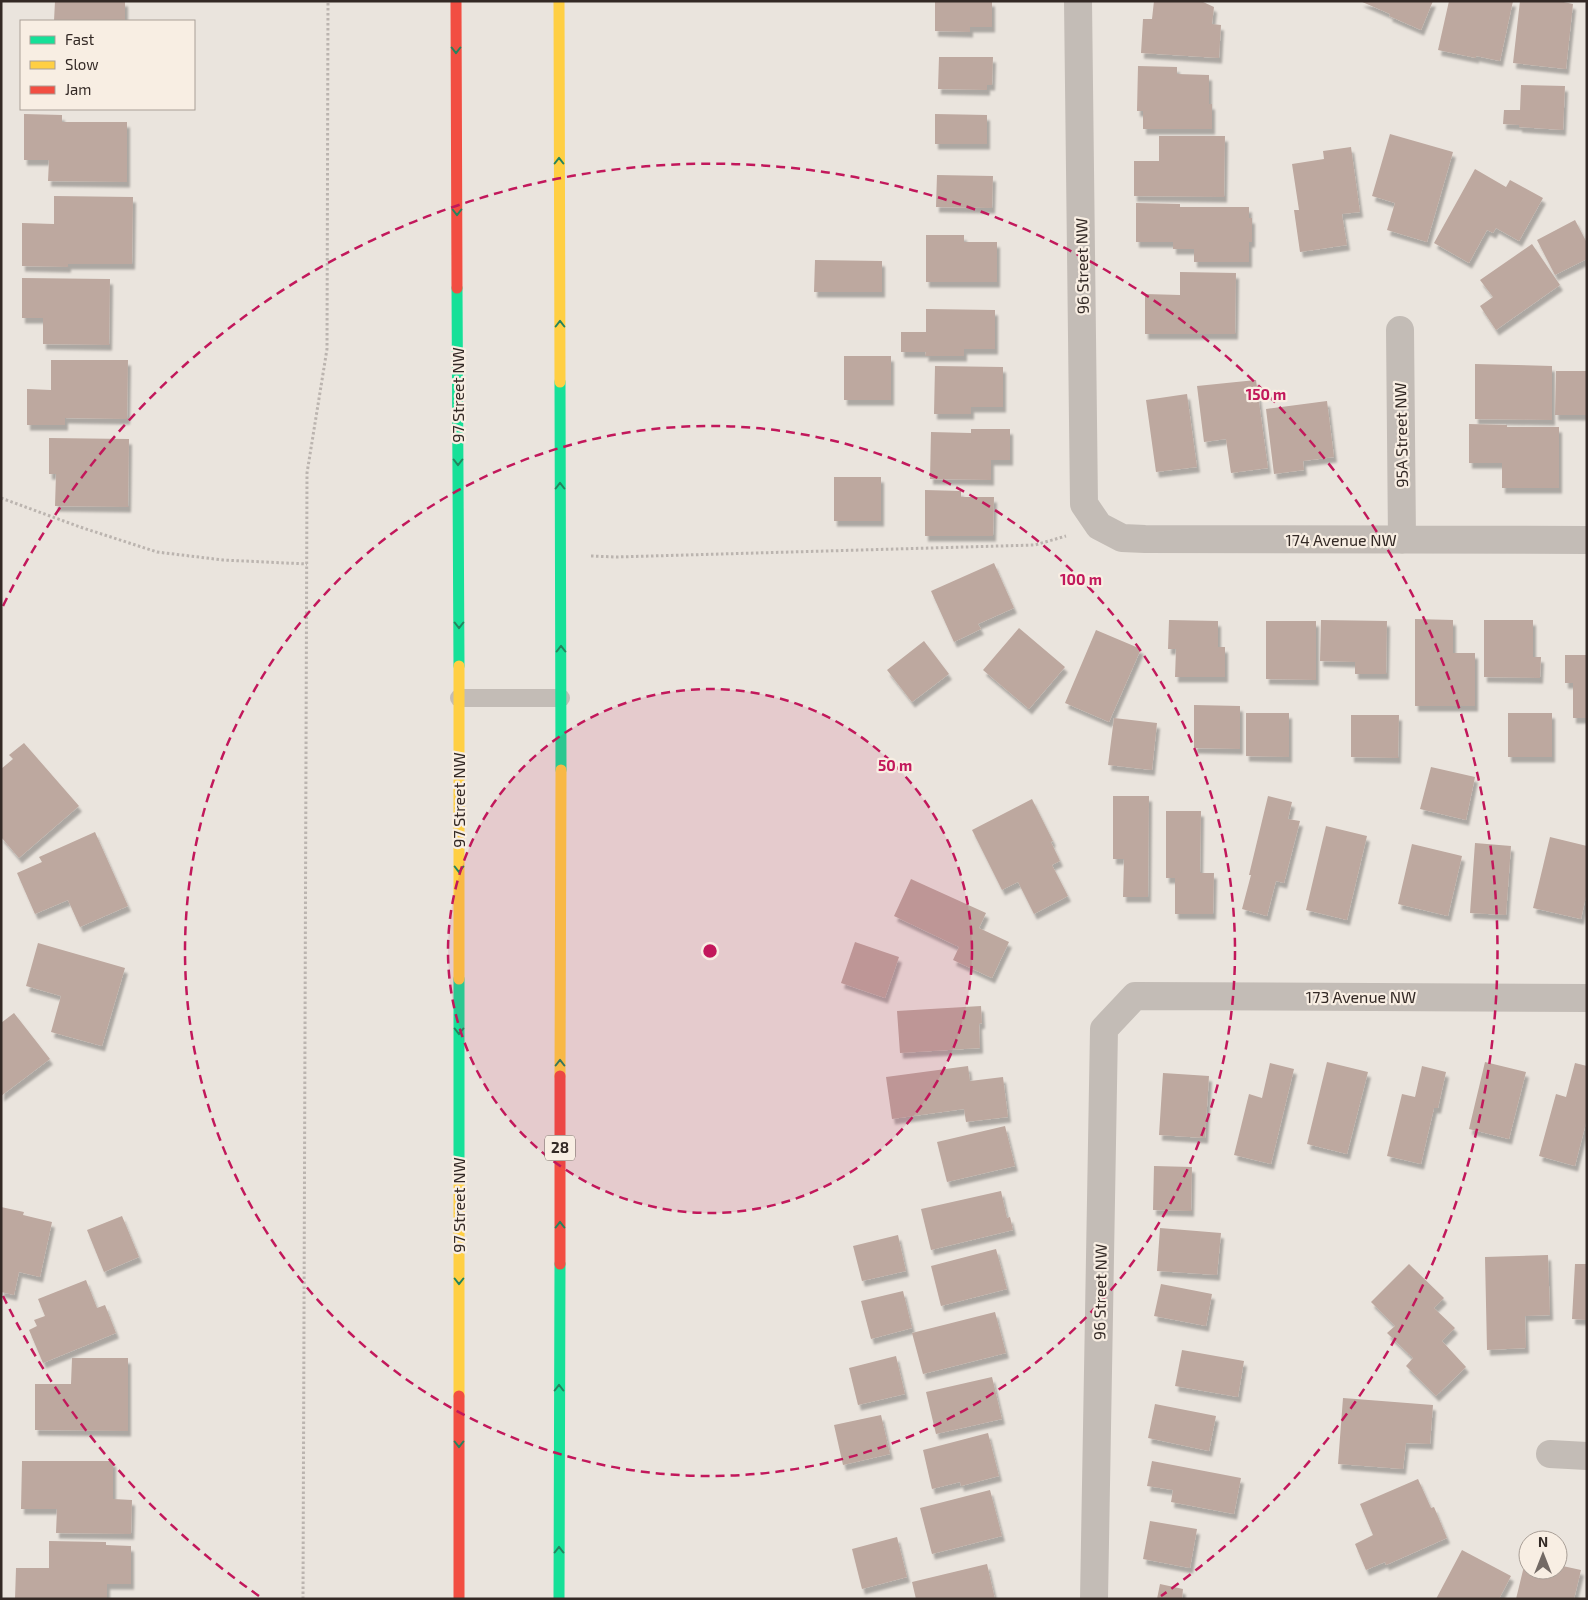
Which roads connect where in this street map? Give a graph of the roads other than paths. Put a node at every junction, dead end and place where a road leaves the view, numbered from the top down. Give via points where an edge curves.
1 (456, 1) edge
2 (559, 1) edge
3 (1078, 1) edge
4 (1400, 330) dead end
5 (1099, 526) joint
6 (1402, 540) junction
7 (1587, 540) edge
8 (459, 698) junction
9 (561, 698) junction
10 (1135, 996) joint
11 (1587, 998) edge
12 (1550, 1454) dead end
13 (1587, 1456) edge
14 (459, 1599) edge
15 (559, 1599) edge
16 (1094, 1599) edge

1 -> 8 main road, 97 Street NW
9 -> 2 main road
3 - 5 street, 96 Street NW via 1084,504
4 - 6 street, 95A Street NW
5 - 6 street, 174 Avenue NW via 1122,538
6 - 7 street, 174 Avenue NW
8 - 9 lane
8 -> 14 main road, 97 Street NW
15 -> 9 main road, 28
10 - 11 street, 173 Avenue NW
10 - 16 street, 96 Street NW via 1104,1029
12 - 13 street

